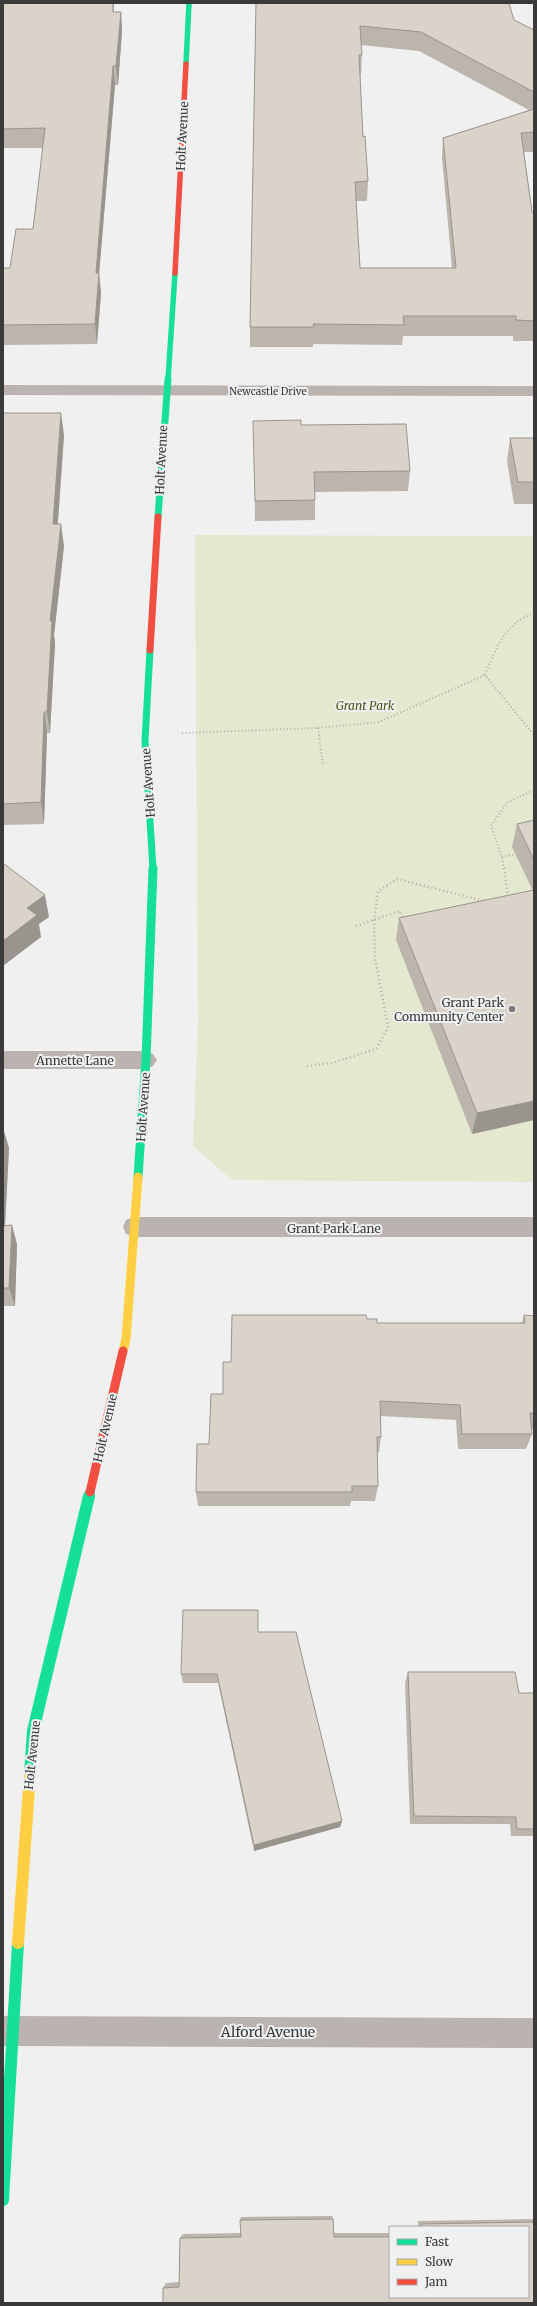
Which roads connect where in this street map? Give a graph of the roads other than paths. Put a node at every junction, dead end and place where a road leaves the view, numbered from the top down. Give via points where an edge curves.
1 (189, 3) edge
2 (3, 390) edge
3 (167, 391) junction
4 (534, 391) edge
5 (3, 1060) edge
6 (146, 1060) junction
7 (134, 1227) junction
8 (534, 1227) edge
9 (7, 2032) edge
10 (534, 2033) edge
11 (3, 2200) edge

1 - 3 street, Holt Avenue
2 - 3 street, Newcastle Drive
3 - 4 street, Newcastle Drive
3 - 6 street, Holt Avenue via 145,734 153,866
5 - 6 street, Annette Lane
6 - 7 street, Holt Avenue
7 - 8 street, Grant Park Lane
7 - 9 street, Holt Avenue via 126,1339 33,1731
9 - 10 street, Alford Avenue
9 - 11 street, Holt Avenue

